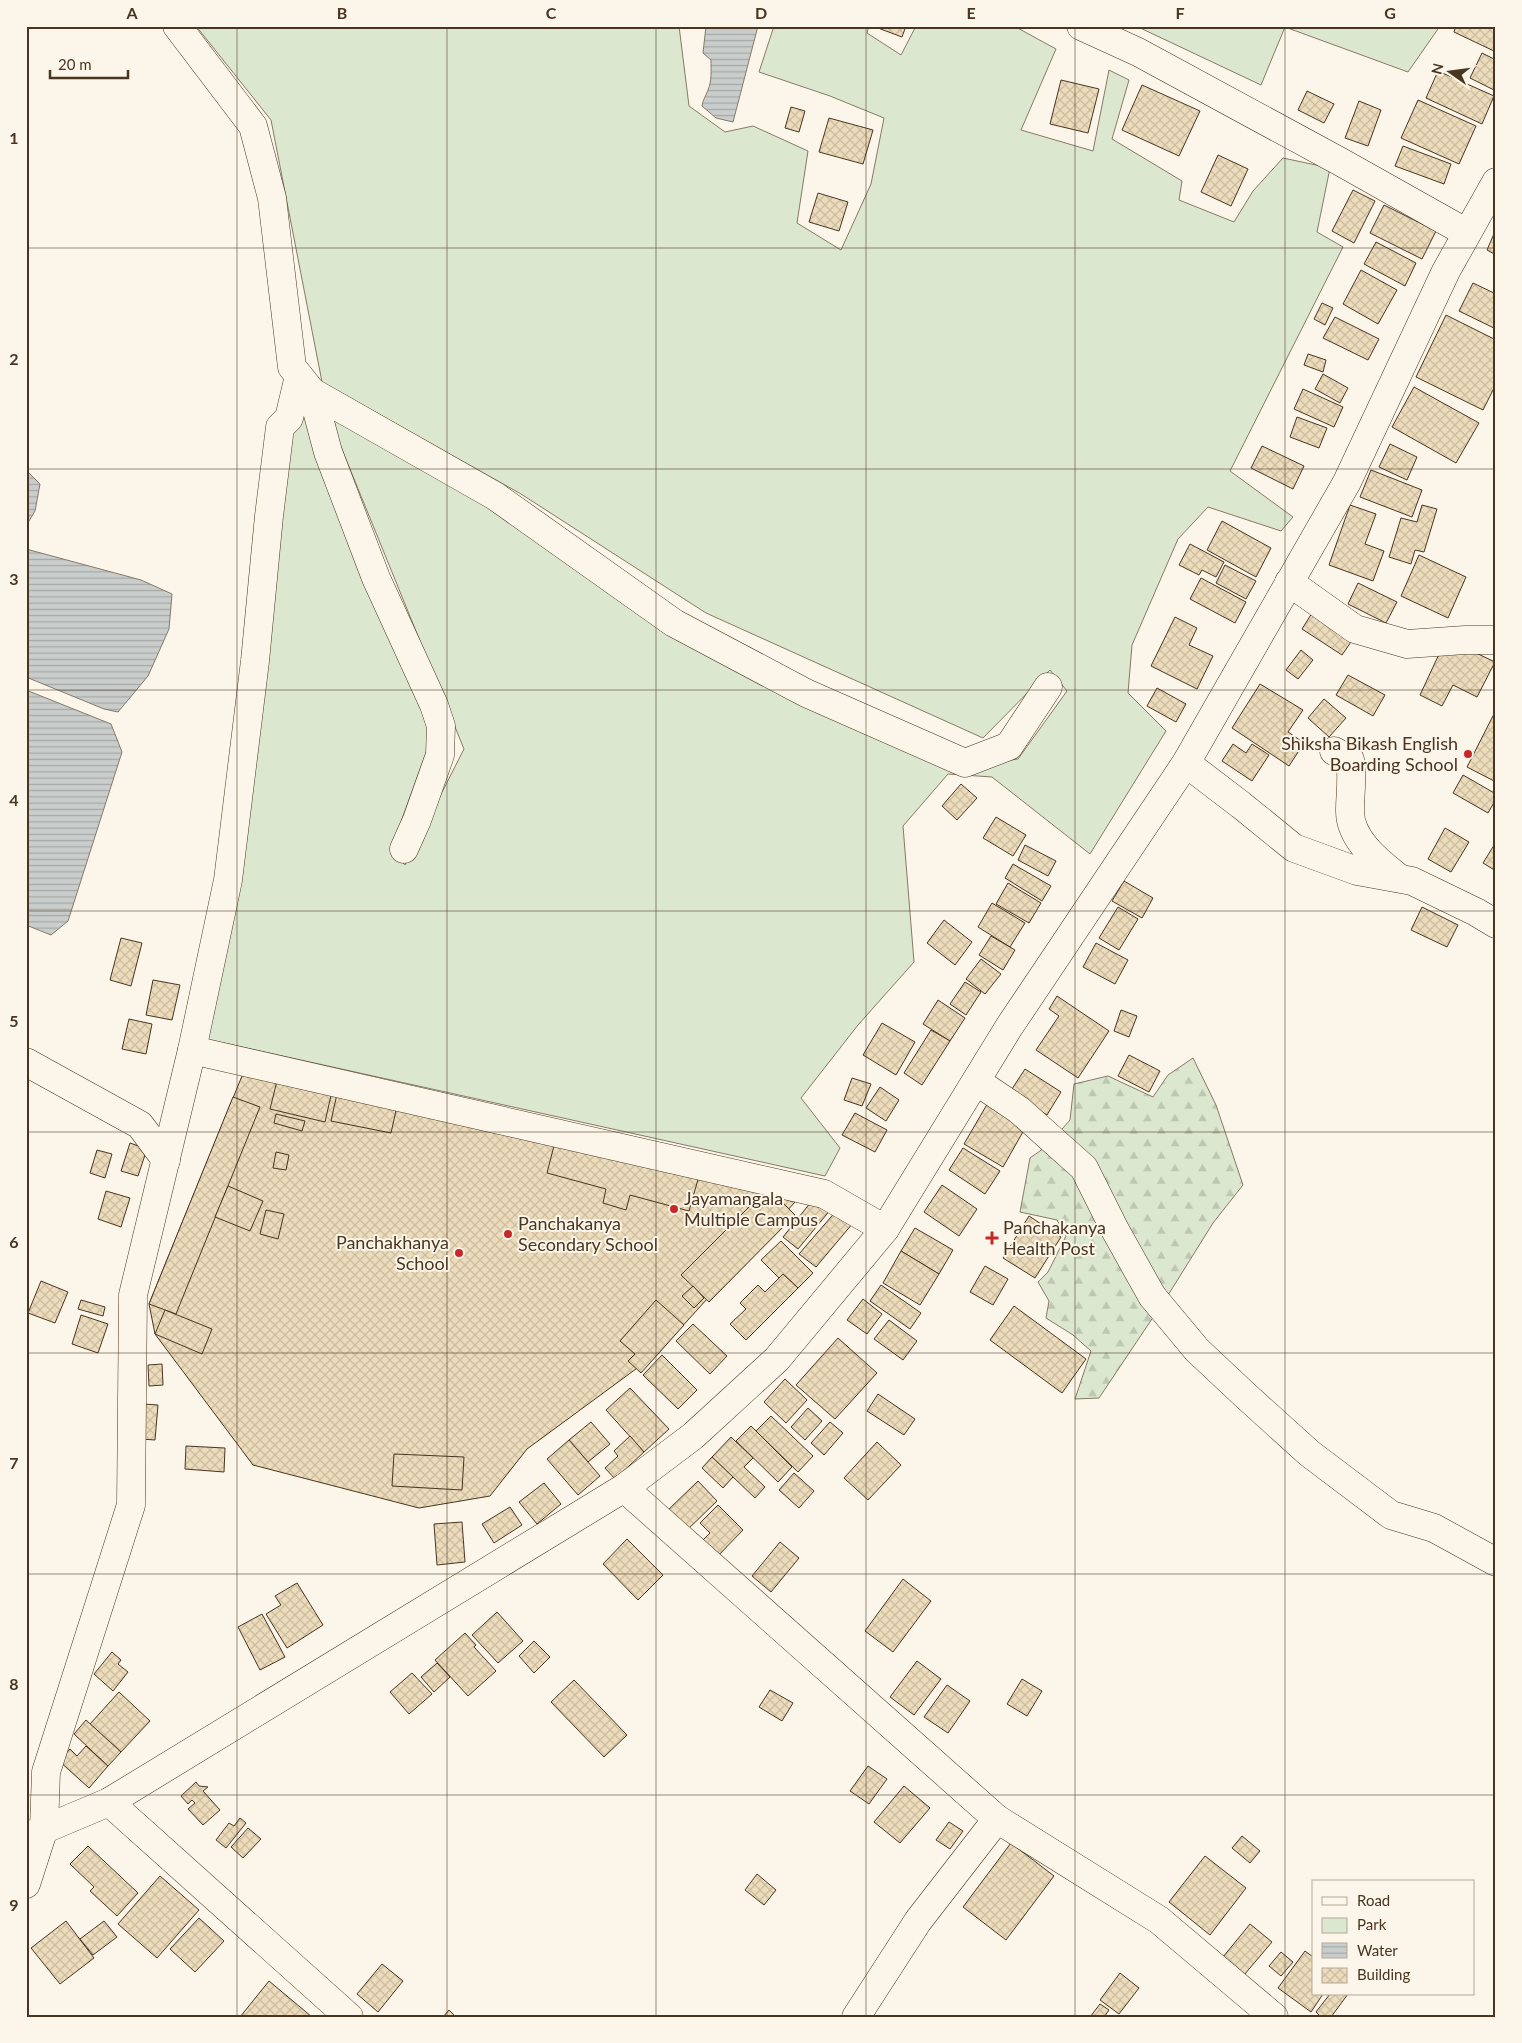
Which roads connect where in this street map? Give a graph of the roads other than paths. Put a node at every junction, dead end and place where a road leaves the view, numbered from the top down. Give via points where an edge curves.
1 (177, 26) edge
2 (1081, 26) edge
3 (1496, 182) edge
4 (1467, 233) junction
5 (306, 384) junction
6 (1289, 582) junction
7 (1496, 640) edge
8 (1048, 687) dead end
9 (1334, 751) dead end
10 (1186, 763) junction
11 (404, 850) dead end
12 (1400, 879) junction
13 (1496, 924) edge
14 (192, 1050) junction
15 (26, 1062) edge
16 (976, 1081) junction
17 (166, 1160) junction
18 (885, 1229) junction
19 (624, 1488) junction
20 (1496, 1562) edge
21 (109, 1802) junction
22 (997, 1819) junction
23 (35, 1833) edge
24 (26, 1884) edge
25 (349, 2017) edge
26 (856, 2017) edge
27 (1274, 2017) edge

1 - 5 street via 253,126 272,198 292,367
2 - 4 street via 1146,57
3 - 4 street
4 - 6 street via 1347,482
5 - 8 street via 495,496 674,623 806,693 965,763 1009,746
5 - 11 street via 376,578 441,726 440,755
5 - 14 street via 289,418 280,428 228,880
6 - 7 street via 1355,629 1407,644
6 - 10 street
9 - 12 street via 1350,760 1353,775 1349,813 1356,834 1369,853
10 - 12 street via 1294,848 1358,871
10 - 16 street
12 - 13 street via 1412,881
14 - 17 street
14 - 18 street via 824,1194
15 - 17 street via 140,1125
16 - 18 street
16 - 20 street via 1019,1110 1084,1168 1152,1296 1198,1350 1246,1396 1309,1453 1391,1515 1434,1528
17 - 23 street via 133,1295 131,1505 46,1772
18 - 19 street via 777,1359 693,1436
19 - 21 street
19 - 22 street
21 - 23 street
21 - 25 street
22 - 26 street via 918,1921
22 - 27 street via 1159,1920
23 - 24 street

